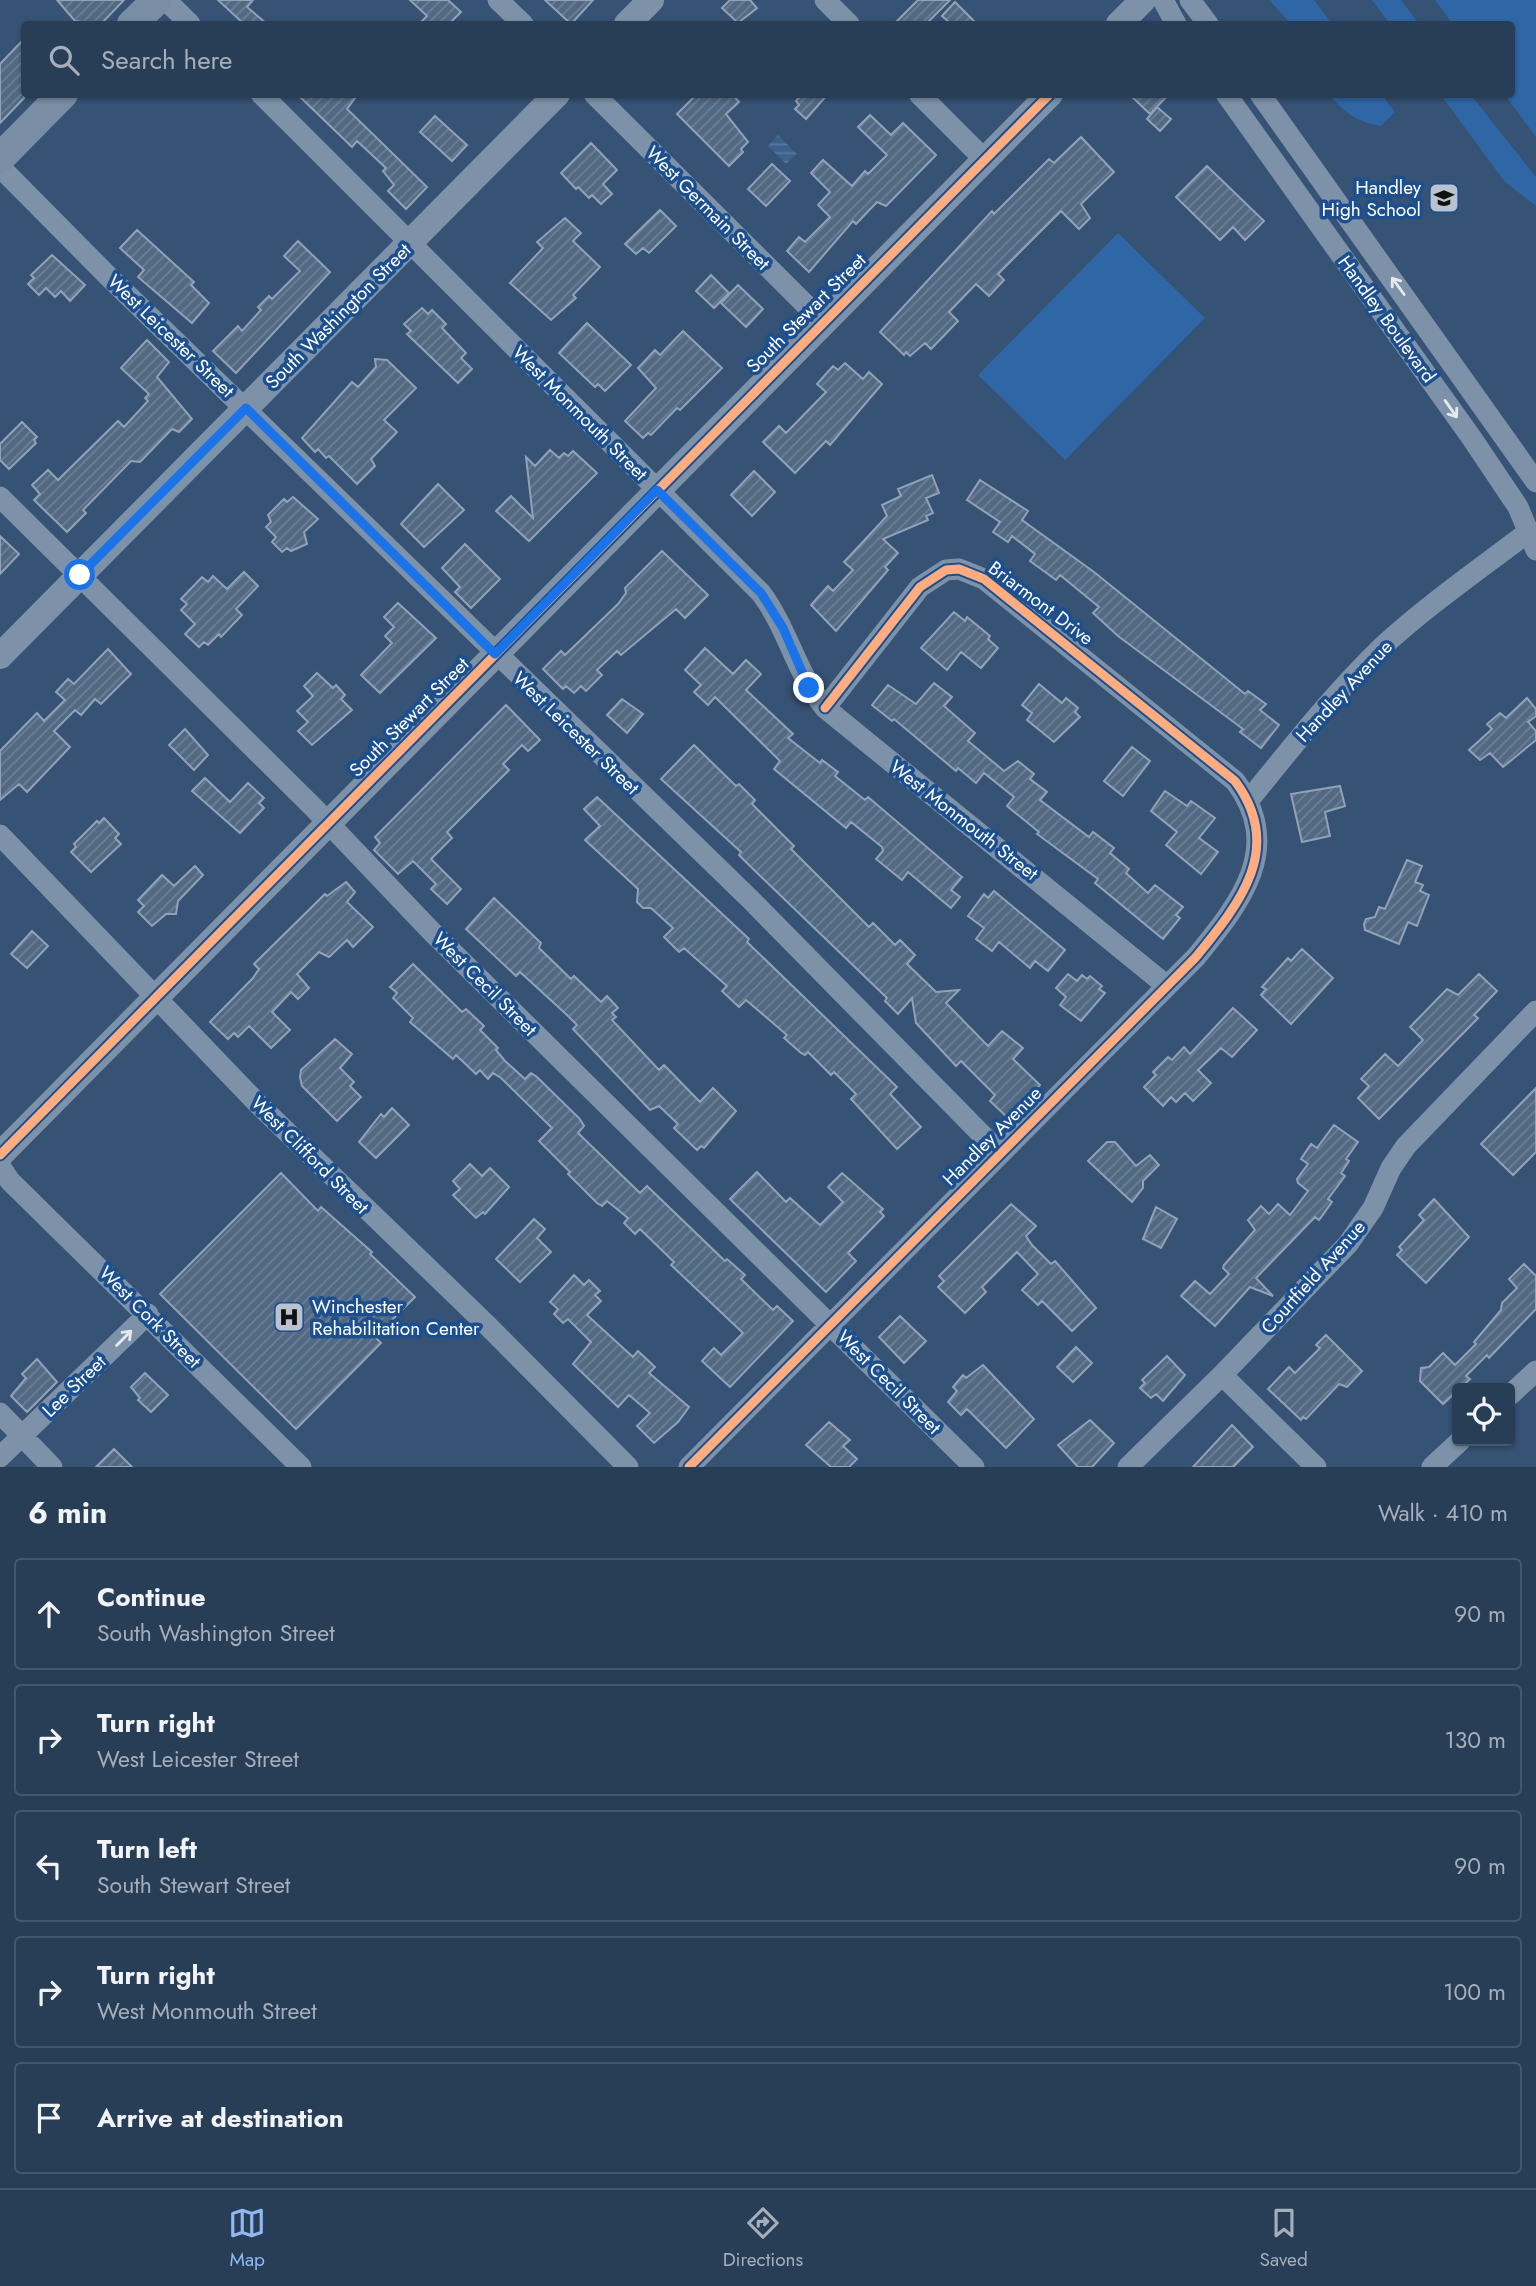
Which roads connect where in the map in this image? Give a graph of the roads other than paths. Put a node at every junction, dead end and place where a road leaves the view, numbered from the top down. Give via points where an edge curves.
1 (157, 0) edge
2 (166, 0) edge
3 (498, 0) edge
4 (651, 0) edge
5 (825, 0) edge
6 (1143, 0) edge
7 (1163, 0) edge
8 (1189, 0) edge
9 (135, 21) edge
10 (187, 21) edge
11 (520, 21) edge
12 (630, 21) edge
13 (846, 21) edge
14 (1122, 21) edge
15 (1174, 21) edge
16 (1206, 21) edge
17 (59, 98) edge
18 (265, 98) edge
19 (553, 98) edge
20 (598, 98) edge
21 (923, 98) edge
22 (1046, 98) edge
23 (1229, 98) edge
24 (1262, 98) edge
25 (1302, 154) junction
26 (0, 158) edge
27 (984, 159) junction
28 (0, 167) edge
29 (1280, 170) junction
30 (410, 243) junction
31 (1417, 314) junction
32 (822, 321) junction
33 (1396, 330) junction
34 (246, 408) junction
35 (1536, 482) edge
36 (657, 490) junction
37 (0, 498) edge
38 (1532, 542) edge
39 (80, 575) junction
40 (495, 654) junction
41 (0, 656) edge
42 (825, 708) junction
43 (1249, 800) junction
44 (328, 823) junction
45 (0, 835) edge
46 (1167, 986) junction
47 (156, 998) junction
48 (1536, 1011) edge
49 (1000, 1153) junction
50 (0, 1155) edge
51 (0, 1166) edge
52 (148, 1314) junction
53 (830, 1323) junction
54 (1536, 1371) edge
55 (1222, 1375) junction
56 (1515, 1390) edge
57 (0, 1413) edge
58 (21, 1436) junction
59 (1455, 1446) edge
60 (0, 1457) edge
61 (1311, 1463) edge
62 (52, 1467) edge
63 (301, 1467) edge
64 (628, 1467) edge
65 (689, 1467) edge
66 (974, 1467) edge
67 (1128, 1467) edge
68 (1433, 1467) edge

1 - 9 main road
2 - 10 street
3 - 11 street
4 - 12 street
5 - 13 street
6 - 14 street
7 - 15 street
8 - 16 street
17 - 26 main road
18 - 30 street, West Monmouth Street
19 - 30 street, South Washington Street
20 - 32 street, West Germain Street
21 - 27 street
22 - 27 street, South Stewart Street
23 - 29 street, Handley Boulevard
24 - 25 street, Handley Boulevard
25 - 29 street
31 -> 25 street, Handley Boulevard
27 - 32 street, South Stewart Street
28 - 34 street, West Leicester Street
29 - 33 street, Handley Boulevard
30 - 34 street, South Washington Street
30 - 36 street, West Monmouth Street
31 - 33 street
31 - 35 street, Handley Boulevard
32 - 36 street, South Stewart Street
33 -> 38 street, Handley Boulevard via 1518,507
34 - 39 street, South Washington Street
34 - 40 street, West Leicester Street
36 - 40 street, South Stewart Street
36 - 42 street, West Monmouth Street via 761,593 783,628 809,688
37 - 39 street, West Cecil Street
38 - 43 street, Handley Avenue via 1416,617 1381,648 1332,699
39 - 41 street, South Washington Street
39 - 44 street, West Cecil Street
40 - 44 street, South Stewart Street
40 - 49 street, West Leicester Street via 750,900
42 - 43 street, Briarmont Drive via 920,587 946,570 959,569 984,579 1078,652 1228,774
42 - 46 street, West Monmouth Street
43 - 46 street, Handley Avenue via 1258,840 1249,881 1222,924
44 - 47 street, South Stewart Street
44 - 53 street, West Cecil Street via 440,940
45 - 47 street, West Clifford Street
46 - 49 street, Handley Avenue
47 - 50 street, South Stewart Street
47 - 64 street, West Clifford Street
48 - 55 street, Courtfield Avenue via 1406,1146 1358,1231
49 - 53 street, Handley Avenue
51 - 52 street, West Cork Street via 10,1181
58 -> 52 street, Lee Street
52 - 63 street, West Cork Street
53 - 65 street, Handley Avenue
53 - 66 street, West Cecil Street
54 - 56 street
55 - 61 street
55 - 67 street, Courtfield Avenue
57 - 58 street
58 - 60 street, Lee Street
58 - 62 street
59 - 68 street

